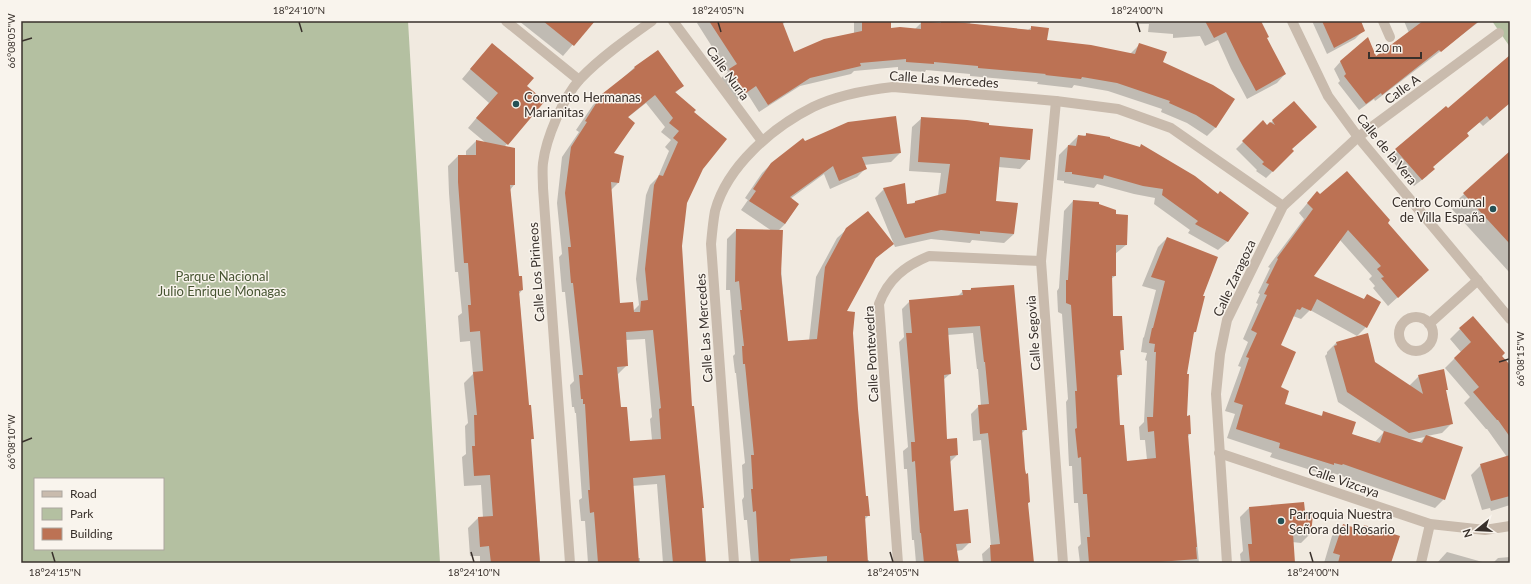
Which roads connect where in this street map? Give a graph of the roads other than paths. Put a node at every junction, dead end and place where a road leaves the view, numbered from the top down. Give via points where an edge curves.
1 (506, 21) edge
2 (652, 21) edge
3 (673, 21) edge
4 (1292, 21) edge
5 (1383, 21) edge
6 (1499, 33) dead end
7 (1390, 37) dead end
8 (579, 80) junction
9 (1056, 101) junction
10 (1358, 137) junction
11 (762, 141) junction
12 (1283, 206) junction
13 (1041, 261) junction
14 (1478, 280) junction
15 (1510, 319) edge
16 (1429, 324) dead end
17 (1219, 453) junction
18 (1430, 524) junction
19 (1510, 526) edge
20 (570, 563) edge
21 (734, 563) edge
22 (898, 563) edge
23 (1063, 563) edge
24 (1227, 563) edge
25 (1421, 563) edge

1 - 8 street
2 - 8 street, Calle Los Pirineos via 619,45
3 - 11 street, Calle Nuria
4 - 10 street, Calle de la Vera via 1328,96
5 - 7 street
6 - 10 street, Calle A
8 - 20 street, Calle Los Pirineos via 559,112 542,163
9 - 11 street, Calle Las Mercedes via 893,87 870,89 814,107
9 - 12 street, Calle Las Mercedes via 1118,109 1171,128
9 - 13 street, Calle Segovia
10 - 12 street, Calle Zaragoza
10 - 14 street, Calle de la Vera
11 - 21 street, Calle Las Mercedes via 743,160 725,188 716,210 711,244
12 - 17 street, Calle Zaragoza via 1227,320 1216,394
13 - 22 street, Calle Pontevedra via 929,256 913,262 884,290 879,304
13 - 23 street, Calle Segovia
14 - 15 street, Calle de la Vera
14 - 16 street
17 - 18 street, Calle Vizcaya
17 - 24 street, Calle Zaragoza
18 - 19 street, Calle Vizcaya via 1485,530
18 - 25 street

